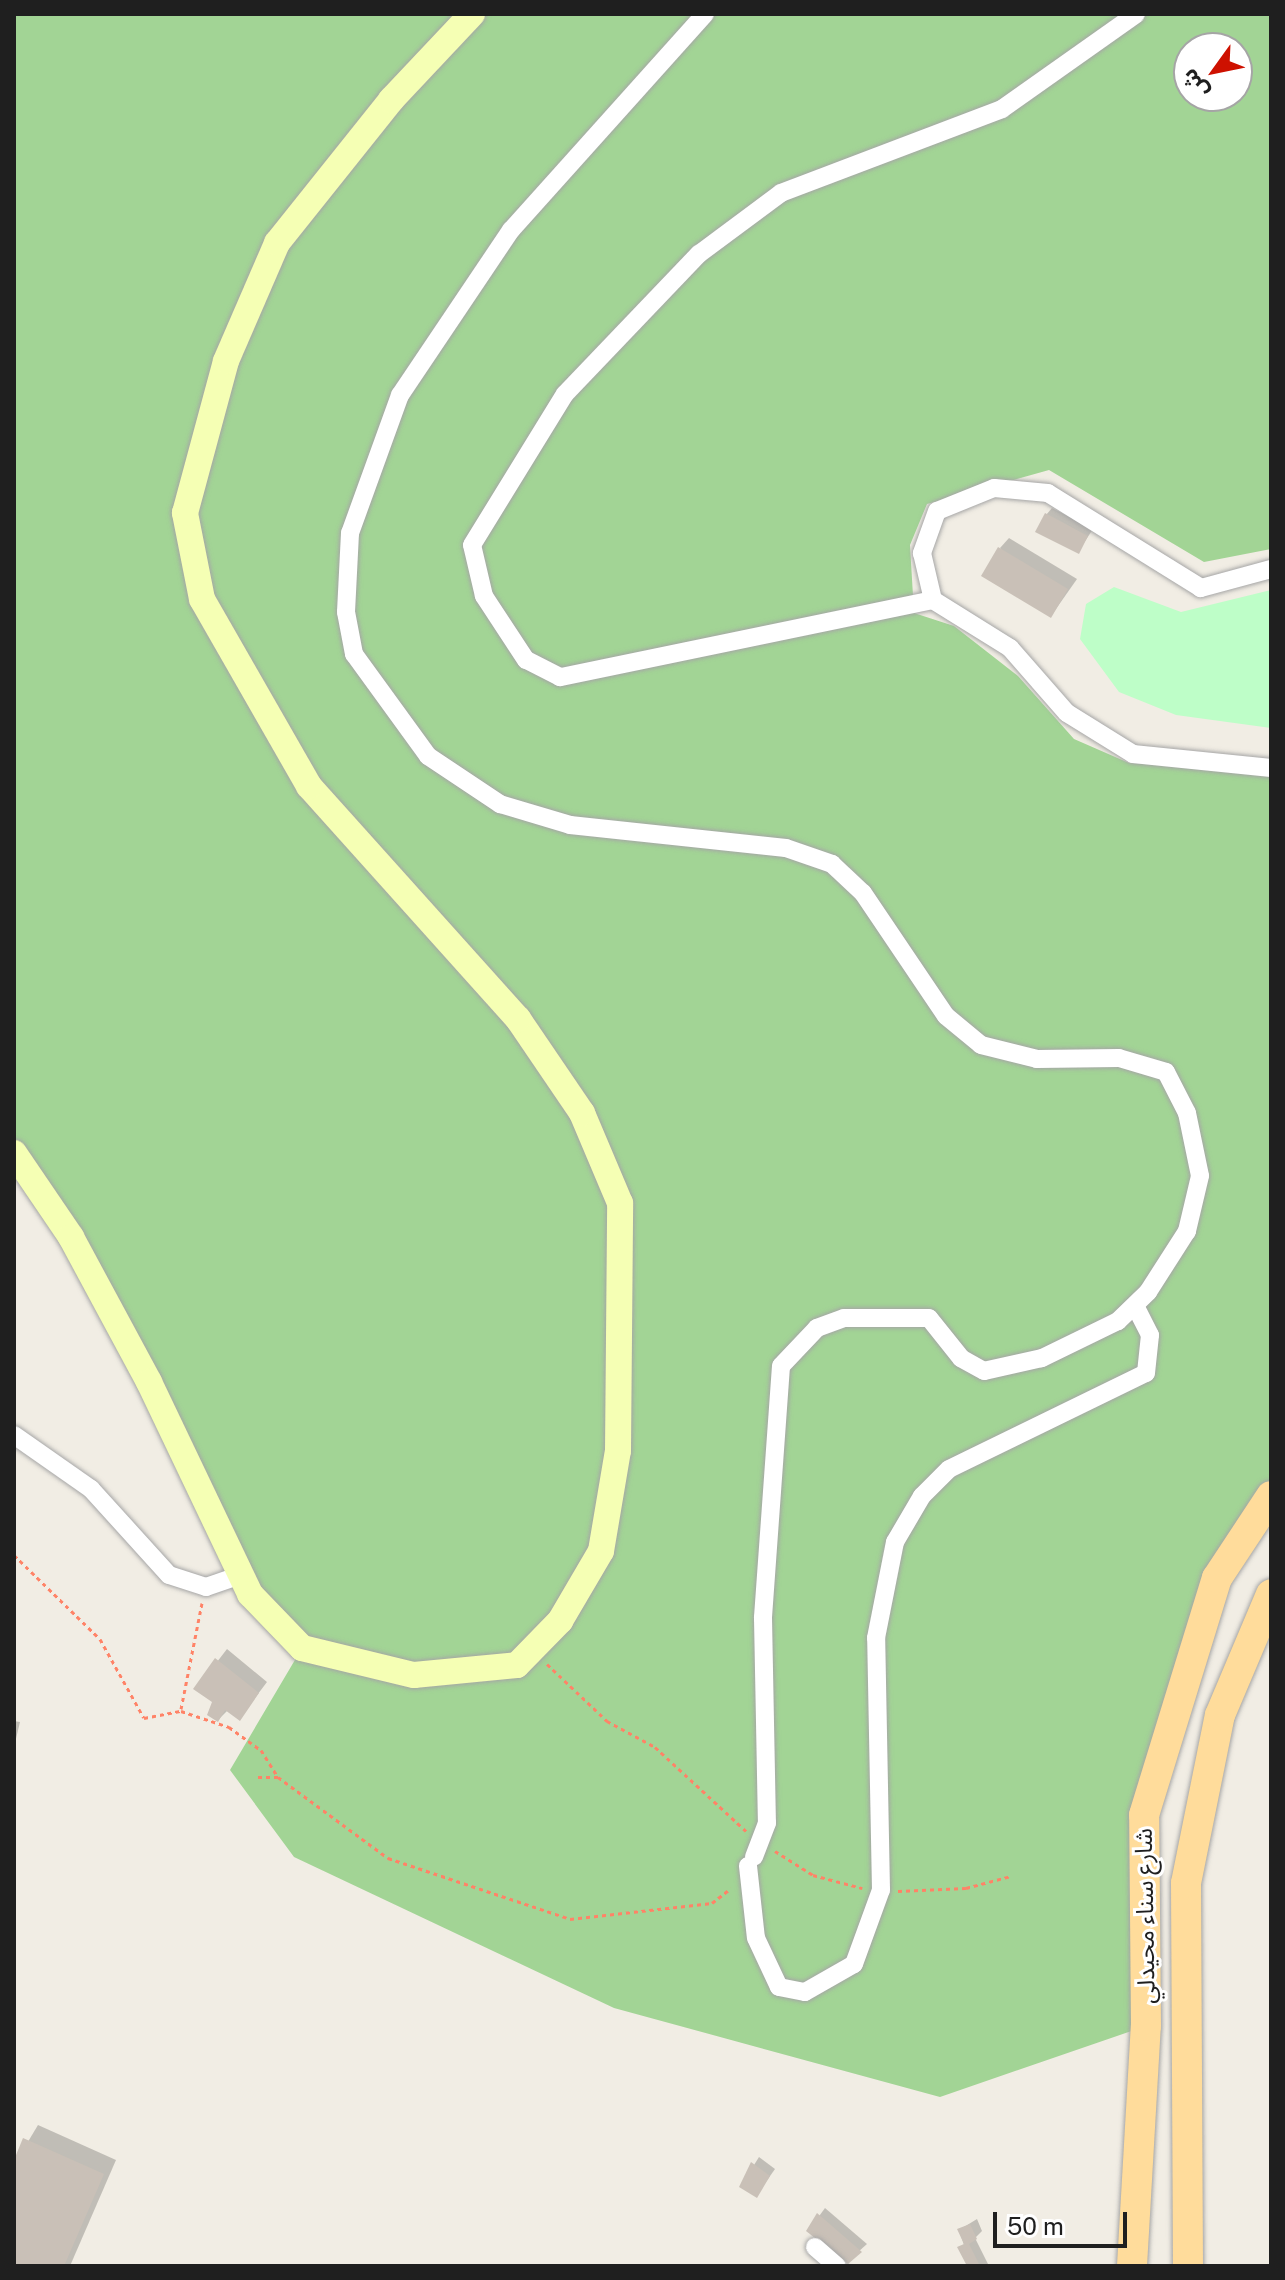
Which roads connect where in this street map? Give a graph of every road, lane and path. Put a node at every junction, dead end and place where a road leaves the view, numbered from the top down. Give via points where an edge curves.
1 (472, 14) edge
2 (705, 14) edge
3 (1136, 14) edge
4 (1271, 569) edge
5 (933, 600) junction
6 (1271, 768) edge
7 (14, 1153) edge
8 (1135, 1306) junction
9 (14, 1435) edge
10 (1271, 1496) edge
11 (14, 1555) edge
12 (240, 1575) junction
13 (206, 1587) junction
14 (1271, 1594) edge
15 (547, 1664) dead end
16 (181, 1711) junction
17 (257, 1777) dead end
18 (278, 1777) junction
19 (754, 1854) junction
20 (1011, 1876) dead end
21 (881, 1890) junction
22 (815, 2247) dead end
23 (837, 2266) edge
24 (1132, 2266) edge
25 (1188, 2266) edge

1 - 12 street via 391,100 277,243 226,361 185,513 202,599 309,786 518,1019 582,1113 620,1203 618,1451 601,1551 560,1621 517,1665 414,1675 302,1648
2 - 8 street via 511,230 400,395 350,533 346,612 354,654 428,756 500,804 570,825 765,845 822,860 863,893 917,980 981,1045 1037,1059 1119,1058 1166,1072 1181,1095 1200,1176 1175,1257
3 - 5 street via 1002,109 781,193 699,254 565,394 472,545 484,596 526,660 560,677
4 - 5 street via 1201,588 1048,493 994,488 937,511 922,553
5 - 6 street via 1010,648 1067,713 1133,754
7 - 12 street via 71,1237 142,1369
8 - 19 street via 1092,1335 999,1372 971,1366 937,1323 918,1316 831,1320 788,1356 768,1480
8 - 21 street via 1150,1335 1146,1373 949,1469 922,1496 895,1542 876,1638
9 - 13 street via 91,1489 155,1564 182,1583
10 - 24 main road, شارع سناء محيدلي via 1217,1578 1144,1815 1146,2026
11 - 16 path via 100,1639 144,1718
12 - 13 street
13 - 16 path
14 - 25 main road, شارع سناء محيدلي via 1220,1715 1186,1883
15 - 19 path via 607,1721 655,1747
16 - 18 path via 229,1727 261,1750
17 - 18 path
18 - 19 path via 388,1858 570,1919 712,1903
19 - 21 path via 813,1875
19 - 21 street via 756,1938 779,1987 805,1992 854,1964
20 - 21 path via 966,1888
22 - 23 street

